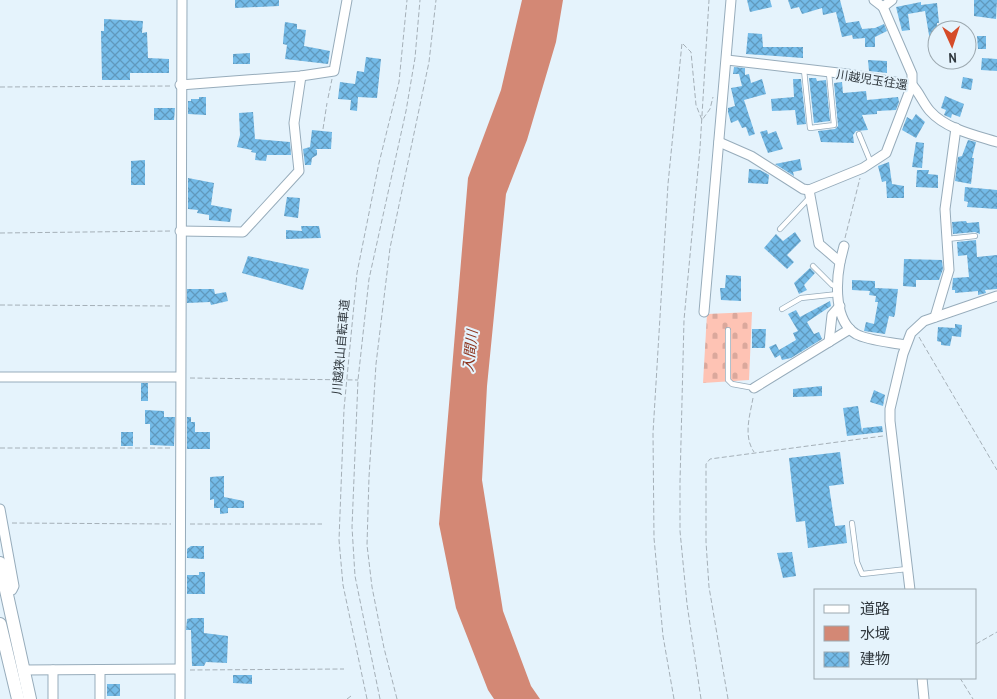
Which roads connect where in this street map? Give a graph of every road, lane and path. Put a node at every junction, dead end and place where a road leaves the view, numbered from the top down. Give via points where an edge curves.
1 (182, 0) edge
2 (347, 0) edge
3 (408, 0) edge
4 (420, 0) edge
5 (436, 0) edge
6 (709, 0) edge
7 (731, 0) edge
8 (874, 0) edge
9 (892, 0) edge
10 (884, 7) junction
11 (727, 60) junction
12 (804, 70) junction
13 (334, 71) junction
14 (829, 73) junction
15 (301, 76) junction
16 (180, 85) junction
17 (912, 85) junction
18 (0, 87) edge
19 (714, 93) dead end
20 (328, 98) dead end
21 (327, 102) dead end
22 (702, 120) junction
23 (956, 128) junction
24 (323, 129) dead end
25 (859, 134) dead end
26 (719, 142) junction
27 (997, 142) edge
28 (868, 165) junction
29 (810, 194) junction
30 (780, 229) dead end
31 (180, 232) junction
32 (0, 233) edge
33 (975, 236) dead end
34 (947, 239) junction
35 (844, 246) joint
36 (840, 262) junction
37 (813, 266) dead end
38 (838, 290) junction
39 (997, 296) edge
40 (0, 305) edge
41 (180, 306) junction
42 (840, 306) junction
43 (782, 309) dead end
44 (704, 312) dead end
45 (935, 317) junction
46 (850, 329) junction
47 (915, 329) junction
48 (728, 330) dead end
49 (829, 342) junction
50 (905, 345) junction
51 (0, 377) edge
52 (180, 378) junction
53 (346, 379) junction
54 (358, 380) junction
55 (754, 388) junction
56 (892, 435) junction
57 (0, 448) edge
58 (180, 448) junction
59 (754, 453) junction
60 (997, 470) edge
61 (0, 509) edge
62 (2, 523) junction
63 (852, 523) dead end
64 (180, 524) junction
65 (322, 524) dead end
66 (0, 563) edge
67 (907, 569) junction
68 (910, 589) edge
69 (6, 592) junction
70 (0, 624) edge
71 (997, 632) edge
72 (977, 643) edge
73 (179, 669) junction
74 (344, 669) dead end
75 (11, 670) edge
76 (53, 670) junction
77 (100, 670) junction
78 (922, 679) edge
79 (961, 679) edge
80 (351, 696) dead end
81 (18, 699) edge
82 (30, 699) edge
83 (53, 699) edge
84 (100, 699) edge
85 (180, 699) edge
86 (347, 699) edge
87 (367, 699) edge
88 (380, 699) edge
89 (397, 699) edge
90 (674, 699) edge
91 (701, 699) edge
92 (728, 699) edge
93 (924, 699) edge
94 (972, 699) edge

1 - 16 street
2 - 13 street
3 - 53 path, 川越狭山自転車道 via 399,82 357,274
4 - 54 path via 406,111 369,279
5 - 89 path via 428,71 390,248 376,364 369,468 367,545 372,587
6 - 22 path
7 - 11 street
8 - 10 street
9 - 10 street
10 - 17 street via 909,65
11 - 12 street, 川越児玉往還
11 - 26 street
12 - 14 street, 川越児玉往還
12 - 14 lane via 810,128 834,125
13 - 15 street
13 - 20 path
14 - 17 street, 川越児玉往還
15 - 16 street
15 - 31 street via 294,123 299,171 243,232
16 - 18 path
16 - 31 street
17 - 23 street, 川越児玉往還 via 929,110
17 - 28 street via 886,154
19 - 22 path via 710,109
21 - 24 path
22 - 90 path via 696,105 691,52 682,43 667,193 653,433 654,538
22 - 91 path via 684,320 680,482 686,604
23 - 27 street, 川越児玉往還
23 - 34 street via 945,209
25 - 28 lane
26 - 29 street via 751,156
26 - 44 street
28 - 29 street
28 - 35 path via 859,181
29 - 30 lane
29 - 36 street via 820,244
31 - 32 path
31 - 41 street
33 - 34 lane
34 - 45 street via 949,270
35 - 36 street
36 - 38 street
37 - 38 lane
38 - 42 street
38 - 43 lane via 801,298
39 - 45 street
40 - 41 path
41 - 52 street
42 - 46 street
42 - 49 street via 832,315
45 - 47 street
46 - 49 street
46 - 50 street via 857,335
47 - 50 street
47 - 60 path
48 - 55 lane via 728,380 732,384
49 - 55 street
50 - 56 street via 890,409
51 - 52 street
52 - 53 path
52 - 58 street
53 - 54 path
53 - 87 path, 川越狭山自転車道 via 339,540 343,585
54 - 88 path via 352,527 355,576
55 - 59 path via 748,438
56 - 59 path
56 - 67 street
57 - 58 path
58 - 64 street
59 - 92 path via 710,459 706,464 709,578
61 - 62 street
62 - 64 path
62 - 69 street via 14,586
63 - 67 lane via 857,562 862,574
64 - 65 path
64 - 73 street
66 - 69 main road
67 - 68 street
69 - 75 main road
70 - 75 main road
71 - 72 path
73 - 74 path
73 - 77 street
73 - 85 street
75 - 76 street
75 - 81 main road
75 - 82 main road
76 - 77 street
76 - 83 street
77 - 84 street
78 - 93 street
79 - 94 path
80 - 86 path

